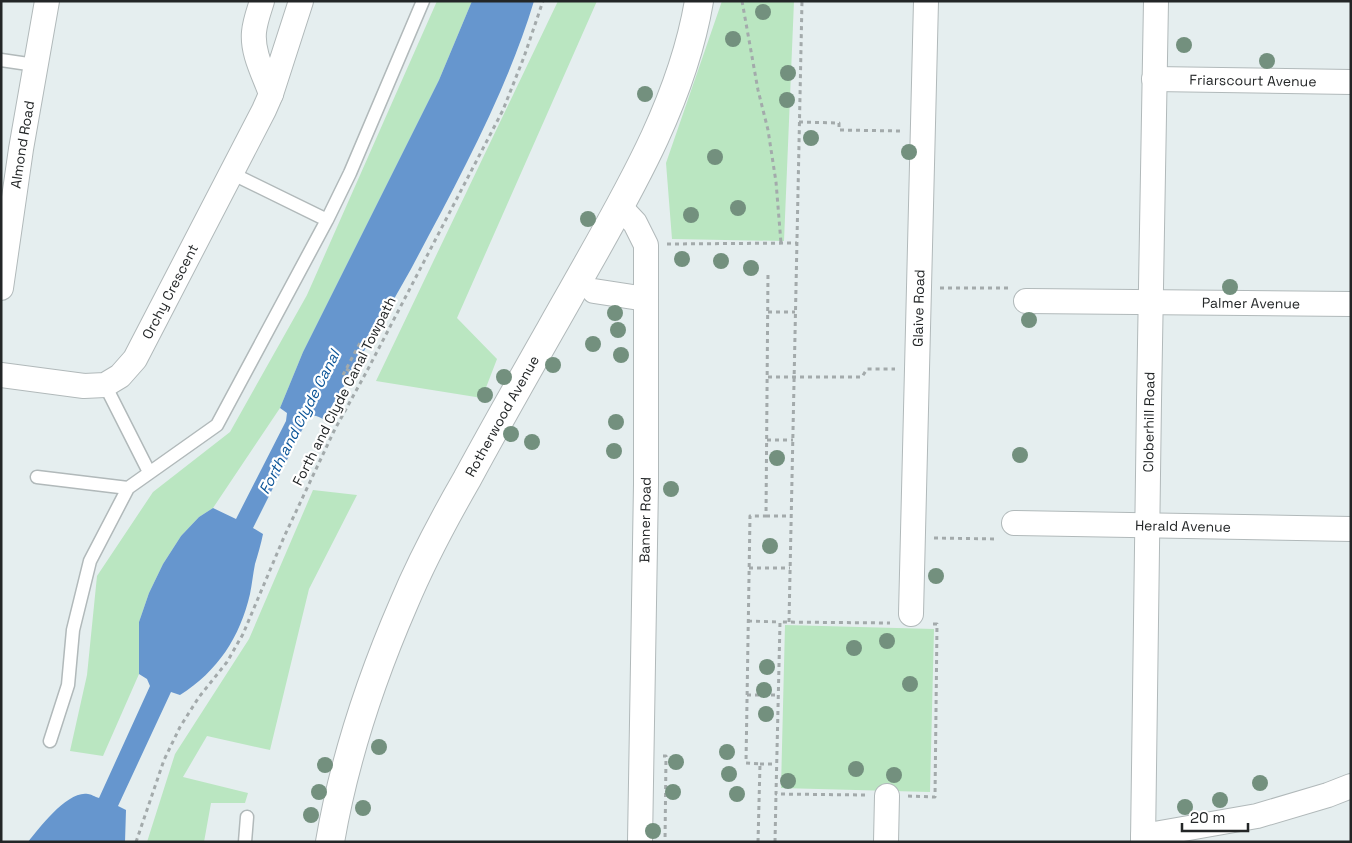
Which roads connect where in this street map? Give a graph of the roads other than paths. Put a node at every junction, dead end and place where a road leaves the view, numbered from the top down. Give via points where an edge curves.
1 (47, 1) edge
2 (262, 1) edge
3 (301, 1) edge
4 (423, 1) edge
5 (699, 1) edge
6 (926, 1) edge
7 (1156, 1) edge
8 (1, 60) edge
9 (35, 65) junction
10 (1154, 79) junction
11 (1351, 82) edge
12 (271, 94) junction
13 (231, 173) junction
14 (620, 207) junction
15 (326, 220) junction
16 (1, 288) edge
17 (594, 291) dead end
18 (646, 299) junction
19 (1026, 301) road end
20 (1151, 303) junction
21 (1351, 304) edge
22 (1, 375) edge
23 (105, 385) junction
24 (149, 472) junction
25 (37, 477) dead end
26 (128, 488) junction
27 (1014, 523) road end
28 (1148, 525) junction
29 (1351, 529) edge
30 (911, 618) road end
31 (50, 740) dead end
32 (1351, 786) edge
33 (887, 796) road end
34 (247, 817) dead end
35 (1143, 839) edge
36 (245, 842) edge
37 (330, 842) edge
38 (640, 842) edge
39 (886, 842) edge

1 - 9 street, Almond Road
2 - 12 street via 254,34 255,50
3 - 12 street, Orchy Crescent
4 - 15 lane via 350,173
5 - 14 street, Rotherwood Avenue via 680,76
6 - 30 street, Glaive Road
7 - 10 street, Cloberhill Road
8 - 9 lane
9 - 16 street, Almond Road
10 - 11 street, Friarscourt Avenue
10 - 20 street, Cloberhill Road
12 - 13 street, Orchy Crescent
13 - 15 lane
13 - 23 street, Orchy Crescent via 135,359 120,376
14 - 18 street, Banner Road via 635,223 646,245
14 - 37 street, Rotherwood Avenue via 438,532 404,602 353,743
15 - 24 lane via 217,425
17 - 18 street
18 - 38 street, Banner Road
19 - 20 street, Palmer Avenue
20 - 21 street, Palmer Avenue
20 - 28 street, Cloberhill Road
22 - 23 street via 84,386
23 - 24 lane
24 - 26 lane
25 - 26 lane
26 - 31 lane via 90,561 73,630 68,685
27 - 28 street, Herald Avenue
28 - 29 street, Herald Avenue
28 - 35 street, Cloberhill Road
32 - 35 street via 1257,816
33 - 39 street
34 - 36 lane

